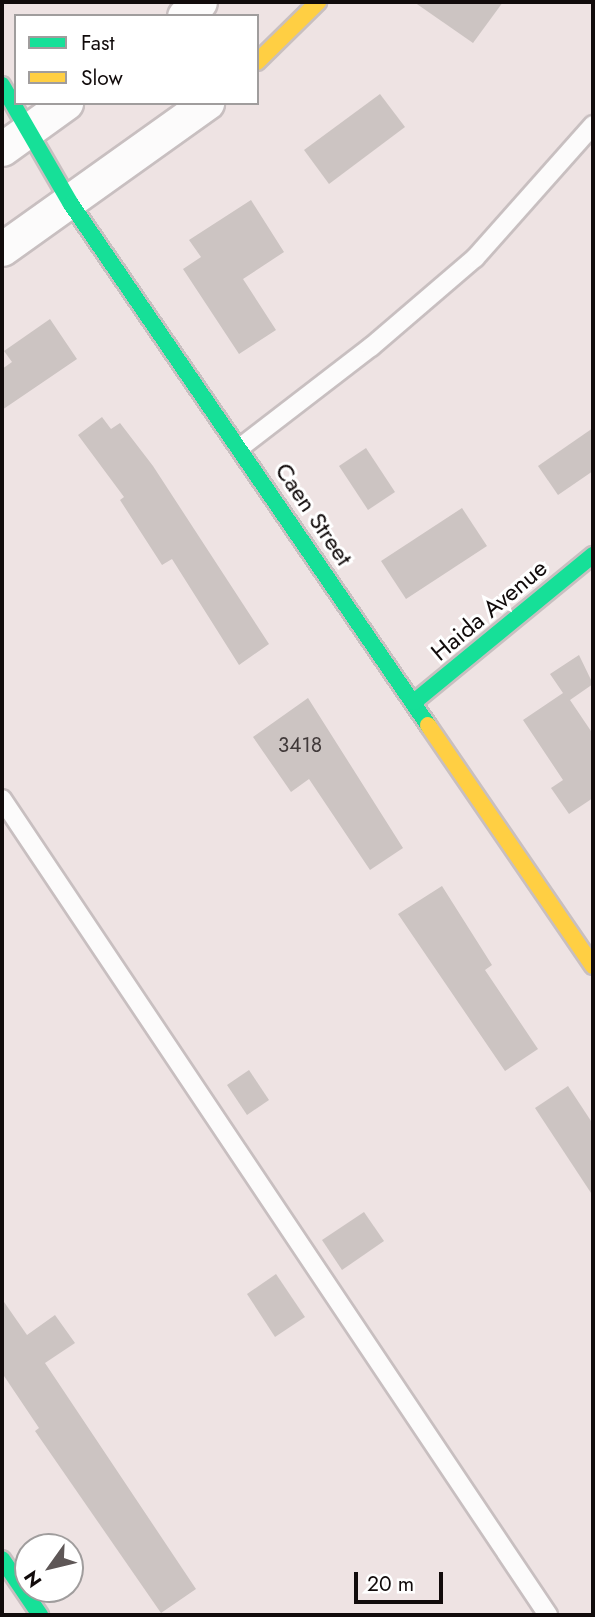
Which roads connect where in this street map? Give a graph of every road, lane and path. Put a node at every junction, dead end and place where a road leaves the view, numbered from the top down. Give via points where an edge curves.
1 (200, 2) edge
2 (318, 2) edge
3 (186, 14) edge
4 (259, 60) edge
5 (2, 85) edge
6 (63, 105) edge
7 (204, 105) edge
8 (593, 125) edge
9 (14, 140) edge
10 (71, 204) junction
11 (2, 249) edge
12 (241, 447) junction
13 (593, 555) edge
14 (414, 702) junction
15 (2, 799) edge
16 (593, 966) edge
17 (2, 1559) edge
18 (40, 1615) edge
19 (548, 1615) edge

1 - 3 street
2 - 4 street
5 - 9 street, Caen Street
6 - 9 street
7 - 10 street
8 - 12 lane via 475,258 371,347
9 - 10 street, Caen Street
10 - 11 street
10 - 12 street, Caen Street
12 - 14 street, Caen Street
13 - 14 street, Haida Avenue
14 - 16 street, Caen Street
15 - 19 lane
17 - 18 street

